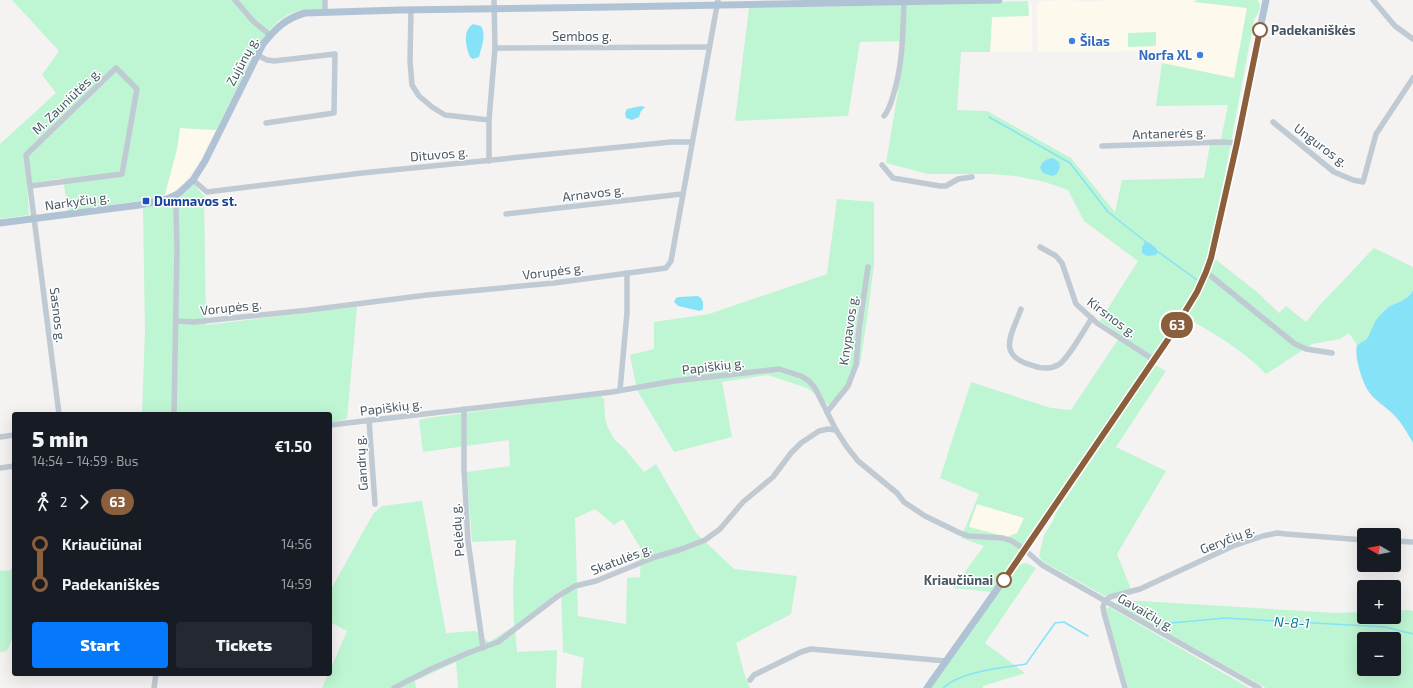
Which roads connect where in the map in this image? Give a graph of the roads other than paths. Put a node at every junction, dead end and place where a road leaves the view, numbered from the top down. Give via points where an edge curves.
1 (235, 0) edge
2 (325, 0) edge
3 (494, 0) edge
4 (983, 0) edge
5 (998, 0) edge
6 (1266, 0) edge
7 (1373, 0) edge
8 (904, 1) edge
9 (718, 3) edge
10 (494, 9) junction
11 (411, 10) junction
12 (325, 11) junction
13 (270, 35) junction
14 (1413, 39) edge
15 (709, 47) junction
16 (495, 48) junction
17 (257, 56) junction
18 (1413, 78) edge
19 (884, 116) dead end
20 (490, 120) junction
21 (1273, 122) dead end
22 (266, 123) dead end
23 (691, 142) junction
24 (1237, 143) junction
25 (1102, 146) dead end
26 (489, 161) junction
27 (882, 165) dead end
28 (972, 177) dead end
29 (193, 180) junction
30 (30, 186) junction
31 (682, 194) junction
32 (174, 196) junction
33 (156, 202) joint
34 (506, 214) dead end
35 (35, 219) junction
36 (0, 224) edge
37 (1040, 247) dead end
38 (868, 267) dead end
39 (1206, 272) junction
40 (627, 273) junction
41 (1021, 309) dead end
42 (1092, 318) junction
43 (176, 321) junction
44 (1332, 353) dead end
45 (1154, 360) junction
46 (620, 390) junction
47 (464, 409) junction
48 (60, 412) edge
49 (174, 412) edge
50 (827, 412) junction
51 (369, 420) junction
52 (332, 425) edge
53 (836, 430) junction
54 (12, 435) edge
55 (0, 437) edge
56 (12, 466) edge
57 (0, 468) edge
58 (375, 504) dead end
59 (1357, 539) edge
60 (1401, 541) edge
61 (1413, 542) edge
62 (1026, 550) junction
63 (1105, 601) junction
64 (484, 648) junction
65 (946, 662) junction
66 (156, 676) edge
67 (750, 680) dead end
68 (154, 688) edge
69 (394, 688) edge
70 (927, 688) edge
71 (1125, 688) edge
72 (1259, 688) edge

1 - 13 street via 252,21
2 - 12 street
3 - 10 street
4 - 5 main road, Zujūnų g.
4 - 8 main road, Zujūnų g.
6 - 24 main road
7 - 14 street via 1395,26
8 - 9 main road, Zujūnų g.
8 - 19 street via 900,69
9 - 10 main road, Zujūnų g.
9 - 15 street, Vorupės g.
10 - 11 main road, Zujūnų g.
10 - 16 street
11 - 12 main road, Zujūnų g.
11 - 20 street via 412,85 419,96 445,115
12 - 13 main road, Zujūnų g. via 295,15 285,20
13 - 17 main road, Zujūnų g.
15 - 16 street, Sembos g.
15 - 23 street, Vorupės g.
16 - 20 street
17 - 22 street via 274,61 335,54 334,113
17 - 29 main road, Zujūnų g.
18 - 21 street, Unguros g. via 1376,134 1363,182 1334,172
20 - 26 street
23 - 26 street, Dituvos g. via 664,142
23 - 31 street, Vorupės g.
24 - 25 street, Antanerės g.
24 - 39 main road
26 - 29 street, Dituvos g. via 458,162 207,192
27 - 28 street via 892,178 940,186
29 - 32 main road, Zujūnų g.
30 - 30 street, M. Zauniūtės g. via 26,155 116,68 137,89 122,174
30 - 35 street, M. Zauniūtės g.
31 - 34 street, Arnavos g.
31 - 40 street, Vorupės g. via 670,264 666,268
32 - 33 main road, Zujūnų g.
32 - 43 street
33 - 35 main road, Narkyčių g.
35 - 36 main road, Narkyčių g.
35 - 48 street, Sasnos g.
37 - 42 street, Kirsnos g. via 1056,256 1062,263 1076,304
38 - 50 street, Knypavos g. via 856,366 848,386
39 - 44 street via 1295,344 1306,349
39 - 45 main road via 1186,311
40 - 43 street, Vorupės g. via 309,310 194,322
40 - 46 street via 627,313
41 - 42 street via 1010,339 1010,353 1017,360 1045,368 1062,362
42 - 45 street, Kirsnos g.
43 - 49 street
45 - 62 main road
46 - 47 street, Papiškių g.
46 - 50 street, Papiškių g. via 779,369 809,381
47 - 51 street, Papiškių g.
47 - 64 street, Pelėdų g. via 468,541
50 - 53 street, Papiškių g.
51 - 52 street, Papiškių g.
51 - 58 street, Gandrų g.
53 - 62 street, Papiškių g. via 858,461 904,502 925,516 968,536 1003,538
53 - 64 street, Skatulės g. via 819,431 800,443 773,477 743,502 720,529 705,540 596,581 575,586 498,642
54 - 55 street
56 - 57 street
59 - 63 street, Geryčių g. via 1277,533 1263,536 1233,546 1140,589 1110,597
60 - 61 street
62 - 63 street, Gavaičių g. via 1042,565
62 - 65 main road
63 - 71 street via 1104,613
63 - 72 street, Gavaičių g.
64 - 69 street, Skatulės g. via 431,669
65 - 67 street via 811,649
65 - 70 main road
66 - 68 street

